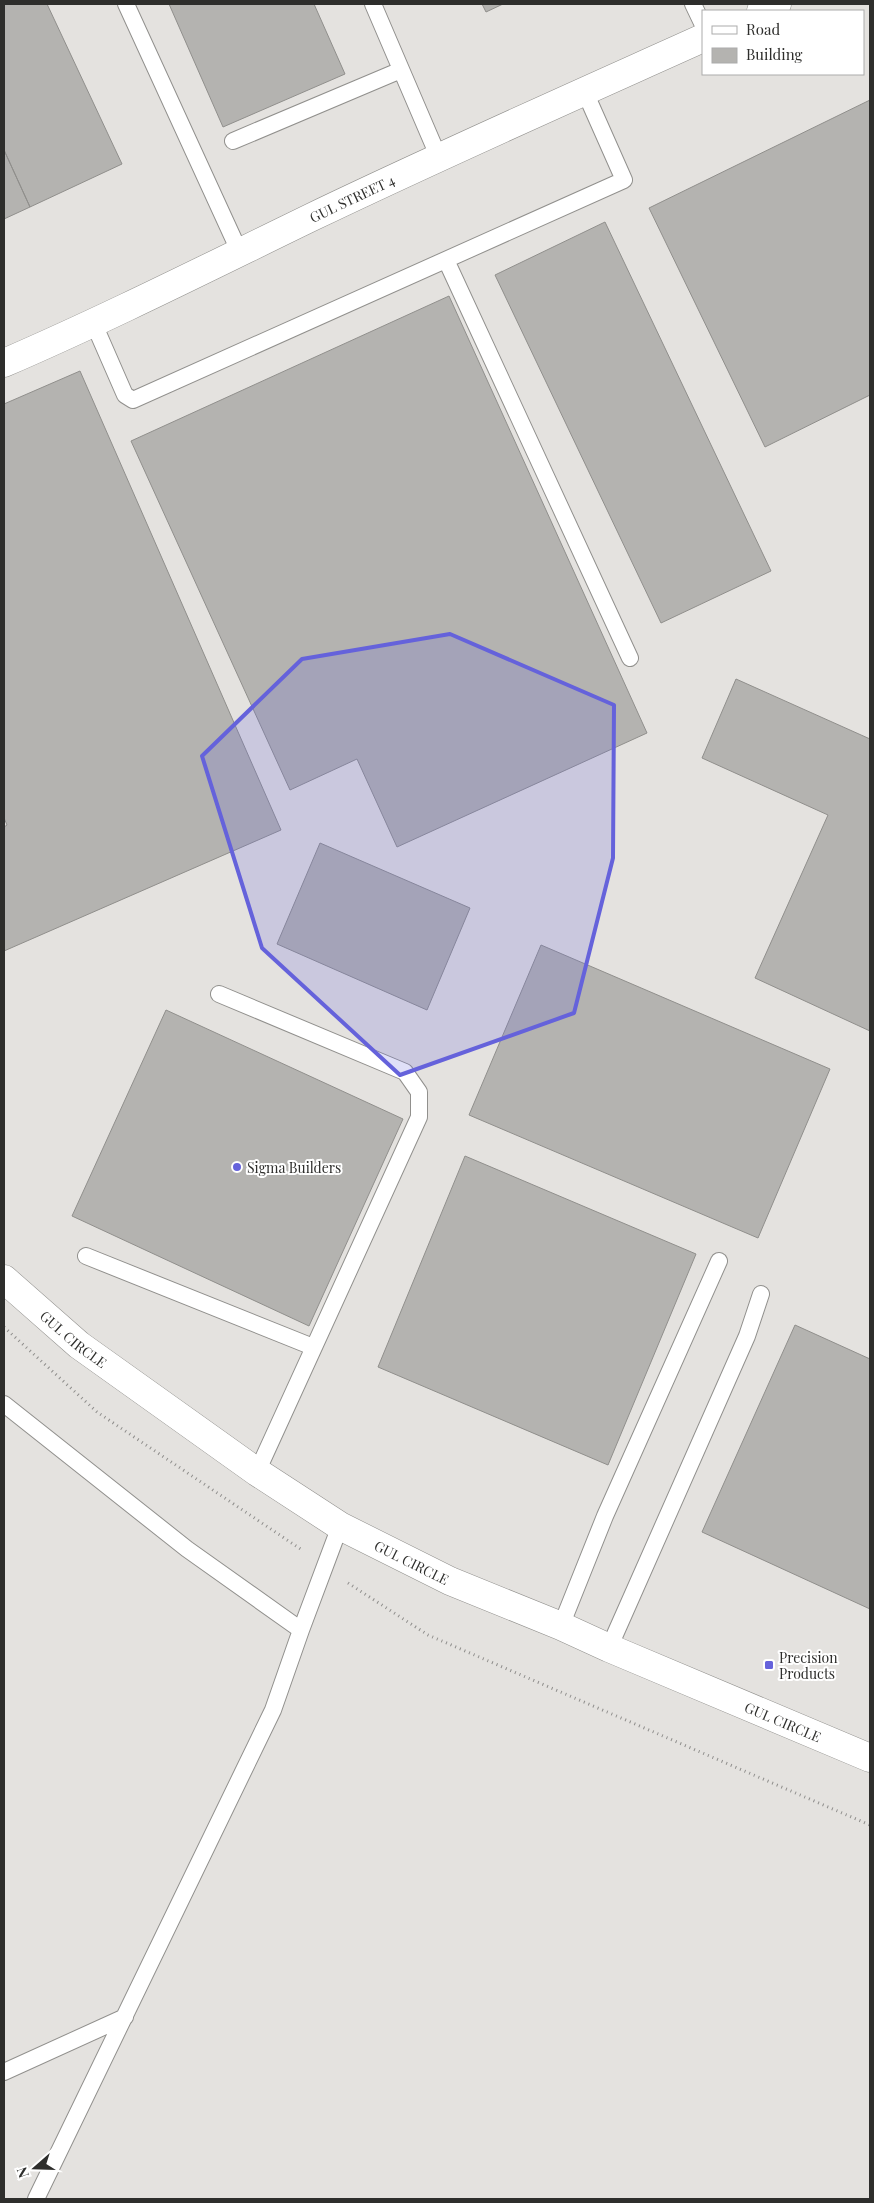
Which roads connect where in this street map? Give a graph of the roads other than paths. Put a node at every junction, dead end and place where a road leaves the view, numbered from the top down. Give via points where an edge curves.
1 (126, 4) edge
2 (373, 4) edge
3 (693, 4) edge
4 (777, 4) edge
5 (763, 10) edge
6 (702, 23) edge
7 (702, 38) edge
8 (401, 70) junction
9 (585, 92) junction
10 (232, 141) dead end
11 (439, 158) junction
12 (240, 253) junction
13 (446, 260) junction
14 (94, 324) junction
15 (4, 363) edge
16 (630, 658) dead end
17 (219, 994) dead end
18 (86, 1256) dead end
19 (719, 1261) dead end
20 (4, 1278) edge
21 (761, 1294) dead end
22 (312, 1347) junction
23 (4, 1404) edge
24 (257, 1472) junction
25 (340, 1526) junction
26 (561, 1626) junction
27 (301, 1630) junction
28 (608, 1648) junction
29 (870, 1758) edge
30 (125, 2017) junction
31 (4, 2072) edge
32 (36, 2199) edge

1 - 12 lane
2 - 8 lane
3 - 6 lane
4 - 5 street
7 - 9 street, GUL STREET 4
8 - 10 lane
8 - 11 lane
9 - 11 street, GUL STREET 4
9 - 13 lane via 624,180
11 - 12 street, GUL STREET 4
12 - 14 street, GUL STREET 4
13 - 14 lane via 133,400 125,395
13 - 16 lane
14 - 15 street, GUL STREET 4
17 - 22 lane via 405,1072 419,1092 419,1117
18 - 22 lane
19 - 26 lane via 605,1516
20 - 24 street, GUL CIRCLE via 79,1345
21 - 28 lane via 747,1336
22 - 24 lane
23 - 27 lane via 187,1549
24 - 25 street, GUL CIRCLE
25 - 26 street, GUL CIRCLE via 449,1584
25 - 27 lane
26 - 28 street, GUL CIRCLE
27 - 30 lane via 274,1710
28 - 29 street, GUL CIRCLE
30 - 31 lane
30 - 32 lane

